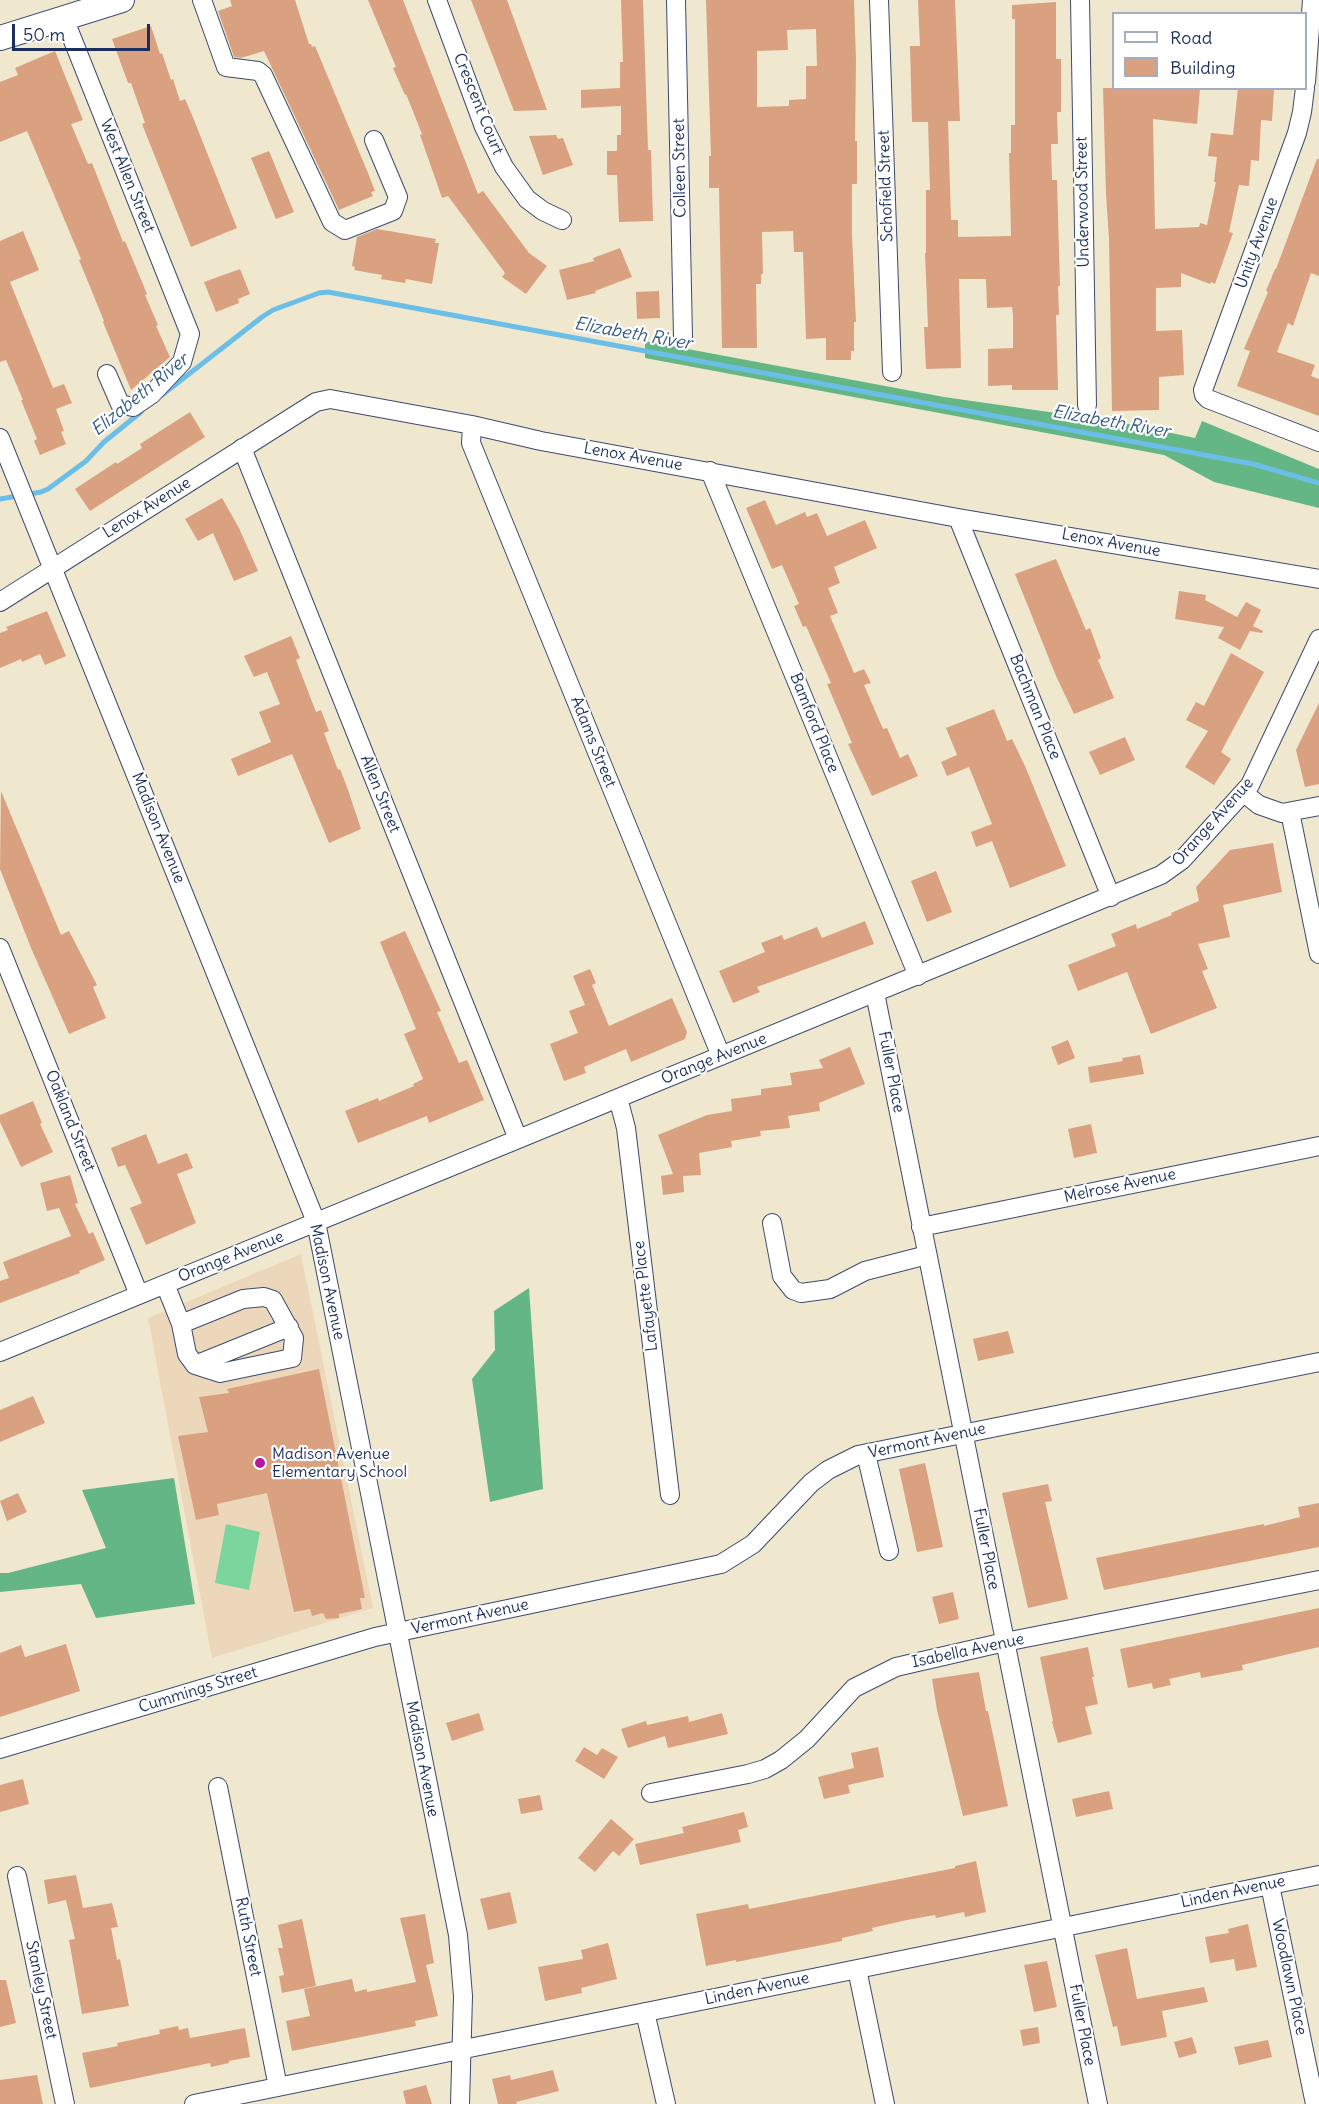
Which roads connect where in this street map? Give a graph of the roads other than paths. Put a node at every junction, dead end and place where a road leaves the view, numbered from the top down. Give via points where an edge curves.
1 (122, 0) edge
2 (202, 0) edge
3 (437, 0) edge
4 (676, 0) edge
5 (879, 0) edge
6 (1080, 0) edge
7 (1312, 0) edge
8 (64, 18) junction
9 (0, 38) edge
10 (1307, 59) edge
11 (1305, 90) edge
12 (374, 140) dead end
13 (562, 220) dead end
14 (683, 337) dead end
15 (892, 372) dead end
16 (107, 374) dead end
17 (1087, 405) dead end
18 (472, 426) junction
19 (0, 438) edge
20 (1319, 442) edge
21 (242, 448) junction
22 (710, 471) junction
23 (958, 518) junction
24 (53, 567) junction
25 (1319, 579) edge
26 (0, 602) edge
27 (1319, 639) edge
28 (1313, 667) edge
29 (1244, 793) junction
30 (1319, 806) edge
31 (1290, 812) junction
32 (1111, 897) junction
33 (0, 948) edge
34 (1319, 954) edge
35 (918, 976) junction
36 (875, 993) junction
37 (721, 1056) junction
38 (618, 1098) junction
39 (518, 1139) junction
40 (1319, 1146) edge
41 (316, 1222) junction
42 (772, 1223) dead end
43 (921, 1227) junction
44 (927, 1255) junction
45 (165, 1284) junction
46 (139, 1295) junction
47 (181, 1324) junction
48 (289, 1327) junction
49 (0, 1352) edge
50 (1319, 1362) edge
51 (195, 1365) junction
52 (963, 1434) junction
53 (866, 1454) junction
54 (670, 1495) dead end
55 (889, 1551) dead end
56 (1319, 1580) edge
57 (396, 1632) junction
58 (1005, 1642) junction
59 (0, 1749) edge
60 (218, 1788) dead end
61 (651, 1793) dead end
62 (1319, 1875) edge
63 (17, 1876) dead end
64 (1270, 1885) junction
65 (1062, 1927) junction
66 (857, 1969) junction
67 (645, 2012) junction
68 (463, 2049) junction
69 (278, 2087) junction
70 (65, 2104) edge
71 (194, 2104) edge
72 (460, 2104) edge
73 (666, 2104) edge
74 (885, 2104) edge
75 (1098, 2104) edge
76 (1315, 2104) edge

1 - 8 main road
2 - 12 street via 226,67 263,75 332,222 345,230 393,211 398,196
3 - 13 street, Crescent Court via 484,127 504,167 527,199
4 - 14 street, Colleen Street
5 - 15 street, Schofield Street
6 - 17 street, Underwood Street
7 - 10 street
8 - 9 main road
8 - 16 street, West Allen Street via 190,334 182,362 152,394 133,407 120,404
11 - 20 street, Unity Avenue via 1297,133 1203,390 1208,399
18 - 21 street, Lenox Avenue via 322,399
18 - 22 street, Lenox Avenue
18 - 37 street, Adams Street via 471,442
19 - 24 street, Madison Avenue
21 - 24 street, Lenox Avenue
21 - 39 street, Allen Street
22 - 23 street, Lenox Avenue
22 - 35 street, Bamford Place
23 - 25 street, Lenox Avenue
23 - 32 street, Bachman Place
24 - 26 street, Lenox Avenue
24 - 41 street, Madison Avenue
27 - 28 street, Orange Avenue
28 - 29 street, Orange Avenue
29 - 31 street via 1267,809
29 - 32 street, Orange Avenue via 1172,869
30 - 31 street
31 - 34 street
32 - 35 street, Orange Avenue
33 - 46 street, Oakland Street
35 - 36 street, Orange Avenue
36 - 37 street, Orange Avenue
36 - 43 street, Fuller Place
37 - 38 street, Orange Avenue
38 - 39 street, Orange Avenue
38 - 54 street, Lafayette Place via 626,1128
39 - 41 street, Orange Avenue
40 - 43 street, Melrose Avenue
41 - 45 street, Orange Avenue
41 - 57 street, Madison Avenue
42 - 44 street via 782,1276 793,1290 801,1293 830,1289 865,1271
43 - 44 street, Fuller Place
44 - 52 street, Fuller Place
45 - 46 street, Orange Avenue
45 - 47 street
46 - 49 street, Orange Avenue
47 - 48 street via 243,1299 264,1297 273,1300
47 - 51 street via 187,1354
48 - 51 street
48 - 51 street via 294,1338 292,1358 220,1373
50 - 52 street, Vermont Avenue
52 - 53 street, Vermont Avenue
52 - 58 street, Fuller Place
53 - 55 street
53 - 57 street, Vermont Avenue via 828,1470 753,1544 721,1564
56 - 58 street, Isabella Avenue
57 - 59 street, Cummings Street
57 - 68 street, Madison Avenue via 458,1935
58 - 61 street, Isabella Avenue via 918,1661 872,1678 848,1694 794,1751 765,1769
58 - 65 street, Fuller Place
60 - 69 street, Ruth Street
62 - 64 street, Linden Avenue
63 - 70 street, Stanley Street
64 - 65 street, Linden Avenue
64 - 76 street, Woodlawn Place
65 - 66 street, Linden Avenue
65 - 75 street, Fuller Place
66 - 67 street, Linden Avenue
66 - 74 street
67 - 68 street, Linden Avenue
67 - 73 street
68 - 69 street, Linden Avenue
68 - 72 street, Madison Avenue
69 - 71 street, Linden Avenue

